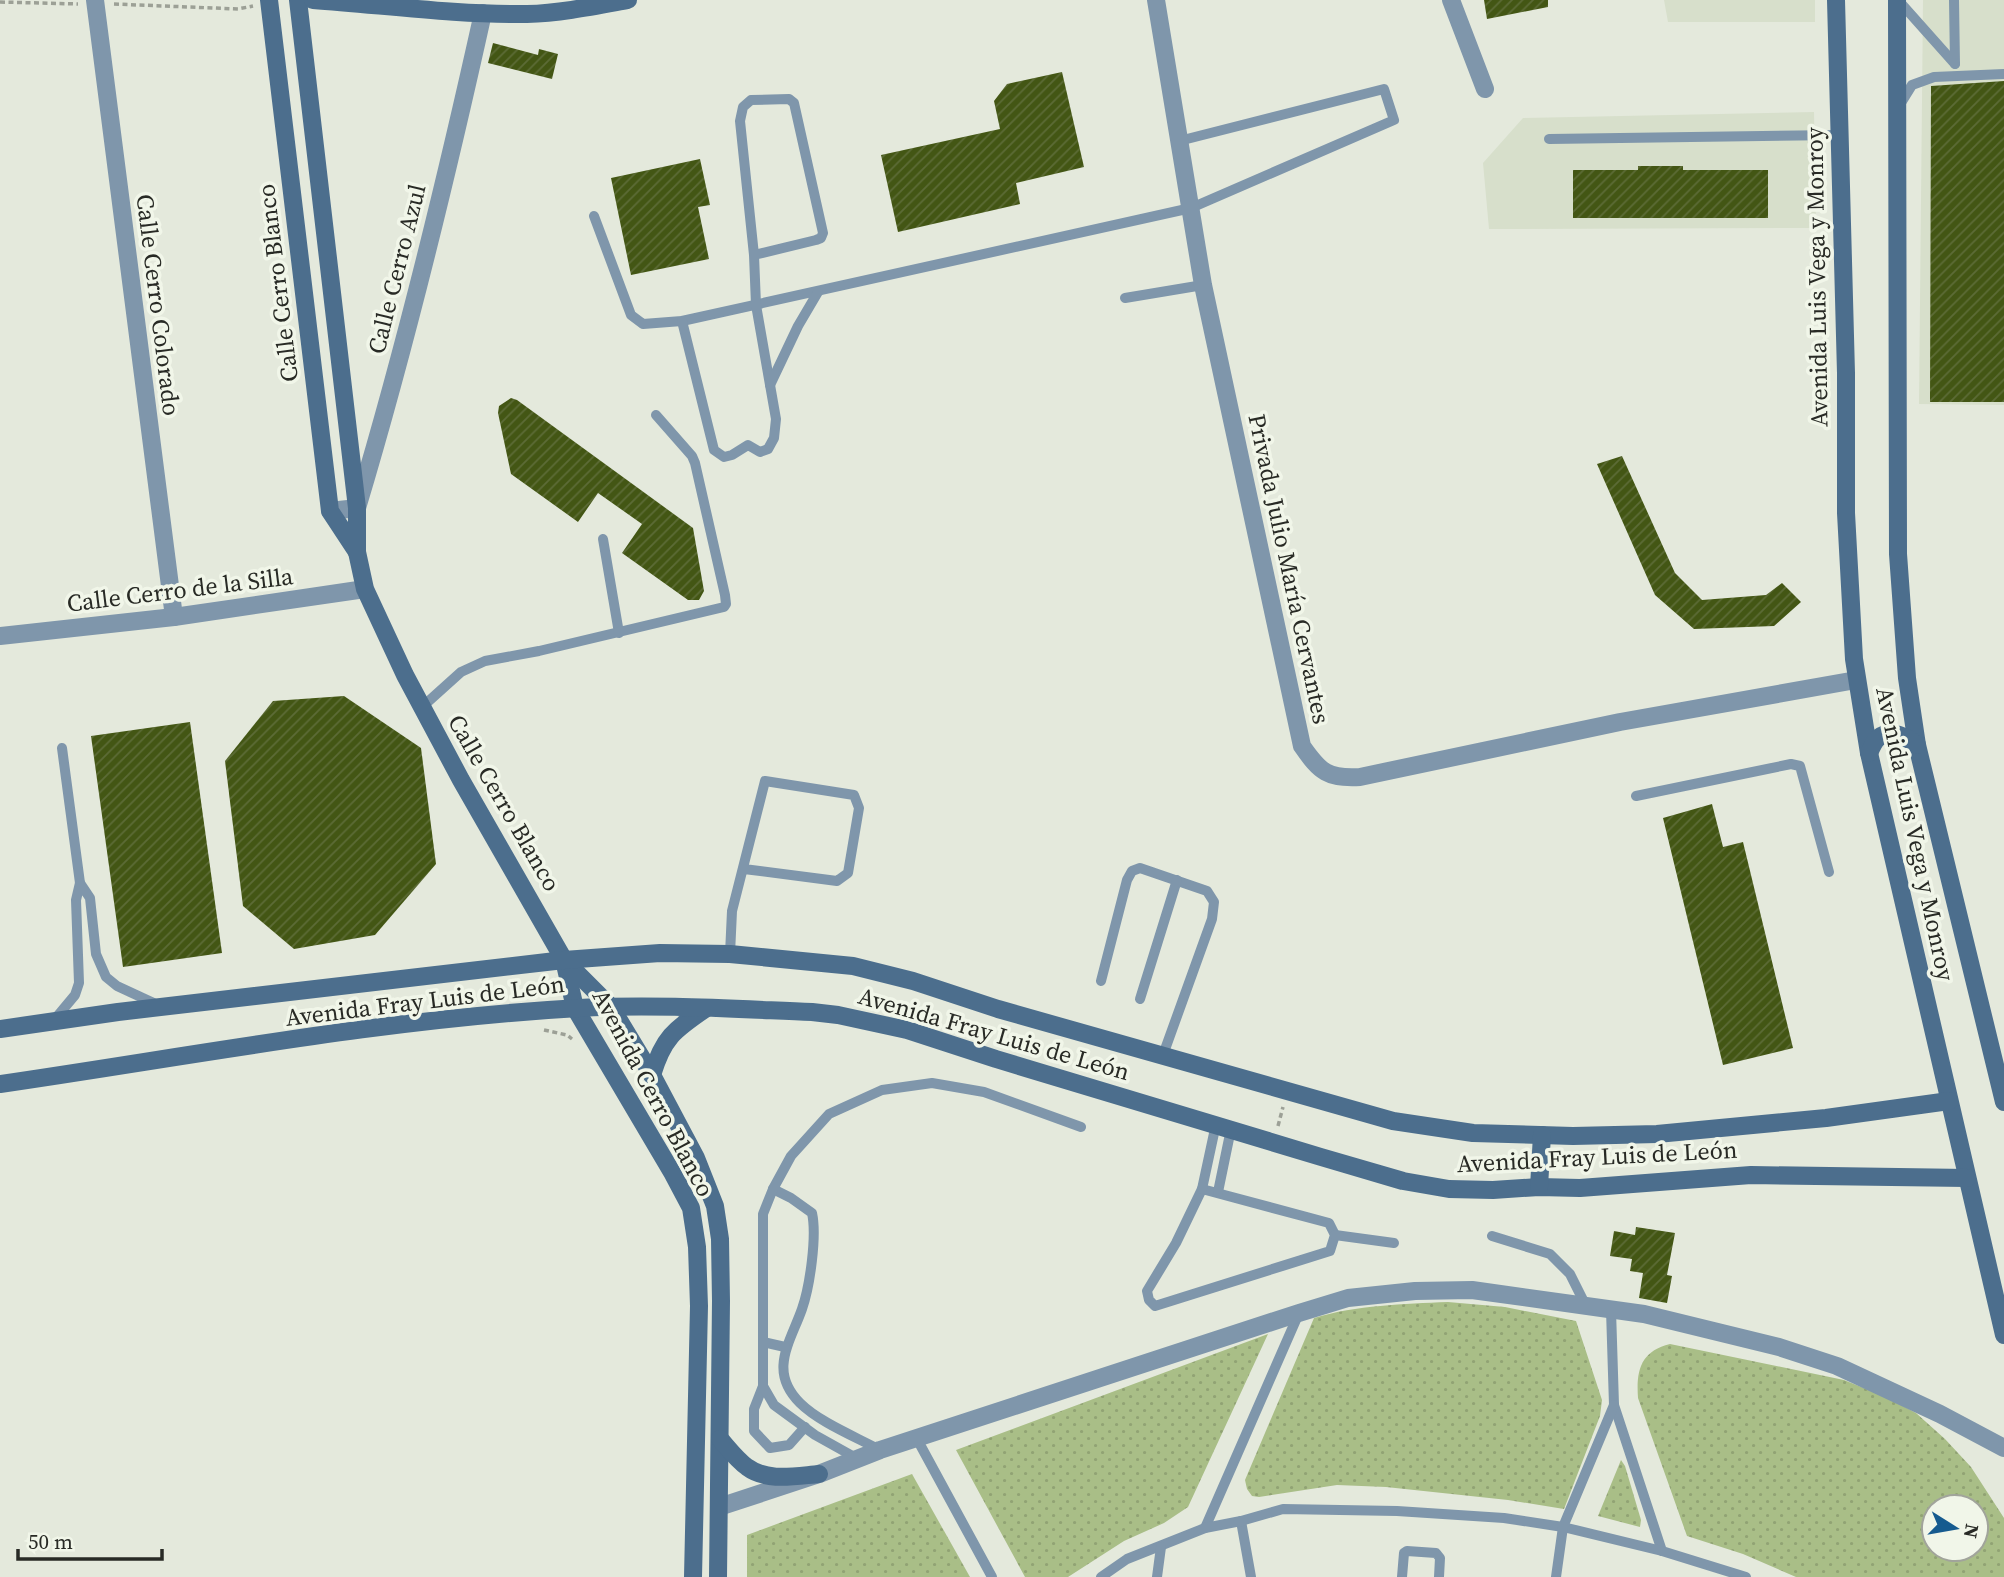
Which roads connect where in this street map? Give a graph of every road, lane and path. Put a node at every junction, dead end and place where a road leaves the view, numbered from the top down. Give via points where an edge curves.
1 (298, 0) edge
2 (313, 0) edge
3 (628, 0) edge
4 (1156, 0) edge
5 (1451, 0) edge
6 (1836, 0) edge
7 (1898, 0) edge
8 (1954, 0) edge
9 (0, 2) edge
10 (95, 2) edge
11 (269, 2) edge
12 (528, 7) edge
13 (483, 13) junction
14 (1954, 69) junction
15 (2004, 74) edge
16 (1485, 89) dead end
17 (1897, 109) junction
18 (1838, 135) junction
19 (1549, 139) dead end
20 (1180, 141) junction
21 (1191, 208) junction
22 (594, 216) dead end
23 (754, 254) junction
24 (1203, 285) junction
25 (818, 292) junction
26 (1125, 298) dead end
27 (756, 305) junction
28 (682, 321) junction
29 (770, 385) junction
30 (656, 415) dead end
31 (358, 508) junction
32 (330, 511) junction
33 (603, 539) dead end
34 (357, 552) junction
35 (365, 589) junction
36 (174, 617) junction
37 (619, 633) junction
38 (0, 636) edge
39 (1856, 680) junction
40 (421, 708) junction
41 (1917, 745) junction
42 (62, 748) dead end
43 (1868, 753) junction
44 (1636, 796) dead end
45 (744, 869) junction
46 (1829, 872) dead end
47 (1177, 880) junction
48 (80, 883) junction
49 (730, 954) junction
50 (564, 960) junction
51 (1101, 981) dead end
52 (1140, 999) dead end
53 (611, 1007) junction
54 (164, 1008) junction
55 (575, 1008) junction
56 (705, 1009) junction
57 (52, 1022) junction
58 (0, 1029) edge
59 (544, 1030) dead end
60 (575, 1041) dead end
61 (1163, 1055) junction
62 (652, 1075) junction
63 (0, 1084) edge
64 (1286, 1092) junction
65 (1949, 1101) junction
66 (2004, 1102) edge
67 (1224, 1126) junction
68 (1081, 1127) dead end
69 (1542, 1135) junction
70 (1274, 1142) junction
71 (1967, 1178) junction
72 (1539, 1187) junction
73 (773, 1189) junction
74 (1202, 1189) junction
75 (1218, 1192) junction
76 (1335, 1235) junction
77 (1492, 1236) dead end
78 (1394, 1242) dead end
79 (1586, 1307) junction
80 (1611, 1310) junction
81 (1299, 1312) junction
82 (2004, 1335) edge
83 (763, 1342) junction
84 (785, 1346) junction
85 (764, 1387) junction
86 (1614, 1405) junction
87 (805, 1427) junction
88 (720, 1439) junction
89 (917, 1439) junction
90 (2004, 1448) edge
91 (880, 1450) junction
92 (858, 1460) junction
93 (819, 1474) junction
94 (719, 1507) junction
95 (1241, 1521) junction
96 (1563, 1527) junction
97 (1205, 1528) junction
98 (1161, 1547) junction
99 (1662, 1551) junction
100 (693, 1577) edge
101 (718, 1577) edge
102 (992, 1577) edge
103 (1101, 1577) edge
104 (1157, 1577) edge
105 (1251, 1577) edge
106 (1402, 1577) edge
107 (1439, 1577) edge
108 (1556, 1577) edge
109 (1746, 1577) edge

1 - 31 main road, Calle Cerro Blanco
2 - 13 main road
3 - 12 main road via 570,10
4 - 20 street, Privada Julio María Cervantes
5 - 16 street
6 - 18 main road, Avenida Luis Vega y Monroy
7 - 14 lane
7 - 17 main road, Avenida Luis Vega y Monroy
8 - 14 lane
9 - 10 path
10 - 11 path via 238,9
10 - 36 street, Calle Cerro Colorado
11 - 32 main road, Calle Cerro Blanco
12 - 13 main road
13 - 31 street, Calle Cerro Azul via 450,165
14 - 15 lane
14 - 17 lane via 1912,85
17 - 41 main road, Avenida Luis Vega y Monroy via 1898,554
18 - 19 lane
18 - 39 main road, Avenida Luis Vega y Monroy via 1846,513
20 - 21 street, Privada Julio María Cervantes
20 - 21 lane via 1384,89 1394,120
21 - 24 street, Privada Julio María Cervantes
21 - 25 lane
22 - 28 lane via 631,315 643,324
23 - 23 lane via 816,240 823,233 794,103 789,99 751,100 741,112
23 - 27 lane
24 - 26 lane
24 - 39 street, Privada Julio María Cervantes via 1302,746 1322,772 1340,778 1360,777 1620,722
25 - 27 lane
25 - 29 lane
27 - 28 lane
27 - 29 lane
28 - 29 lane via 714,450 724,457 748,445 760,452 768,449 775,439 776,419
30 - 37 lane via 695,463 726,604
31 - 32 street
31 - 34 main road, Calle Cerro Blanco
32 - 34 main road, Calle Cerro Blanco
33 - 37 lane
34 - 35 main road, Calle Cerro Blanco
35 - 36 street, Calle Cerro de la Silla
35 - 40 main road, Calle Cerro Blanco
36 - 38 street, Calle Cerro de la Silla
37 - 40 lane via 485,661 461,672
39 - 43 main road, Avenida Luis Vega y Monroy
40 - 50 main road, Calle Cerro Blanco
41 - 43 main road via 1907,737 1889,734 1878,737
41 - 66 main road, Avenida Luis Vega y Monroy
42 - 48 lane
43 - 65 main road, Avenida Luis Vega y Monroy
44 - 46 lane via 1791,764 1800,766
45 - 45 lane via 837,881 848,873 859,808 854,795 765,781
45 - 49 lane via 733,911
47 - 51 lane via 1140,868 1132,871
47 - 52 lane
47 - 61 lane via 1207,891 1213,902 1212,919
48 - 54 lane via 90,898 96,954 106,977
48 - 57 lane via 76,900 79,983 75,995
49 - 50 main road, Avenida Fray Luis de León via 660,953
49 - 61 main road, Avenida Fray Luis de León via 853,966
50 - 53 main road, Avenida Cerro Blanco
50 - 54 main road, Avenida Fray Luis de León
50 - 55 main road, Avenida Cerro Blanco
53 - 55 main road, Avenida Fray Luis de León
53 - 56 main road, Avenida Fray Luis de León
53 - 62 main road, Avenida Cerro Blanco
54 - 57 main road, Avenida Fray Luis de León
55 - 63 main road, Avenida Fray Luis de León via 395,1024
55 - 100 main road, Avenida Cerro Blanco via 691,1208 699,1307
56 - 62 main road via 667,1039
56 - 67 main road, Avenida Fray Luis de León via 812,1012 872,1021
57 - 58 main road, Avenida Fray Luis de León
59 - 60 path
61 - 64 main road, Avenida Fray Luis de León
62 - 88 main road, Avenida Cerro Blanco via 696,1158 715,1206 720,1239
64 - 69 main road, Avenida Fray Luis de León via 1393,1121
64 - 70 path
65 - 69 main road, Avenida Fray Luis de León via 1657,1134
65 - 71 main road, Avenida Luis Vega y Monroy
67 - 70 main road, Avenida Fray Luis de León
67 - 74 lane
67 - 75 lane
68 - 73 lane via 984,1092 932,1083 882,1090 830,1114 791,1156
69 - 72 main road
70 - 72 main road, Avenida Fray Luis de León via 1438,1187
71 - 72 main road, Avenida Fray Luis de León via 1751,1175
71 - 82 main road, Avenida Luis Vega y Monroy
73 - 83 lane via 763,1214
73 - 84 lane via 812,1213 814,1223 803,1307
74 - 75 lane
74 - 76 lane via 1147,1291 1155,1306 1330,1251
75 - 76 lane via 1329,1223
76 - 78 lane
77 - 79 lane via 1550,1254 1570,1274
79 - 80 street
79 - 81 street via 1472,1290 1348,1298
80 - 86 lane
80 - 90 street via 1779,1347 1837,1366
81 - 89 street
81 - 97 lane
83 - 84 lane
83 - 85 lane
84 - 91 lane via 785,1381 801,1404
85 - 87 lane via 774,1405
85 - 87 lane via 754,1409 754,1431 770,1448 789,1445
86 - 96 lane
86 - 99 lane
87 - 92 lane
88 - 93 main road via 746,1467 760,1474
88 - 94 main road, Avenida Cerro Blanco
89 - 91 street
89 - 102 lane
91 - 92 street
92 - 93 street
93 - 94 street
94 - 101 main road, Avenida Cerro Blanco
95 - 96 lane via 1296,1509 1504,1518
95 - 97 lane
95 - 105 lane
96 - 99 lane
96 - 108 lane
97 - 98 lane
98 - 103 lane via 1127,1559
98 - 104 lane
99 - 109 lane
106 - 107 lane via 1407,1551 1436,1553

